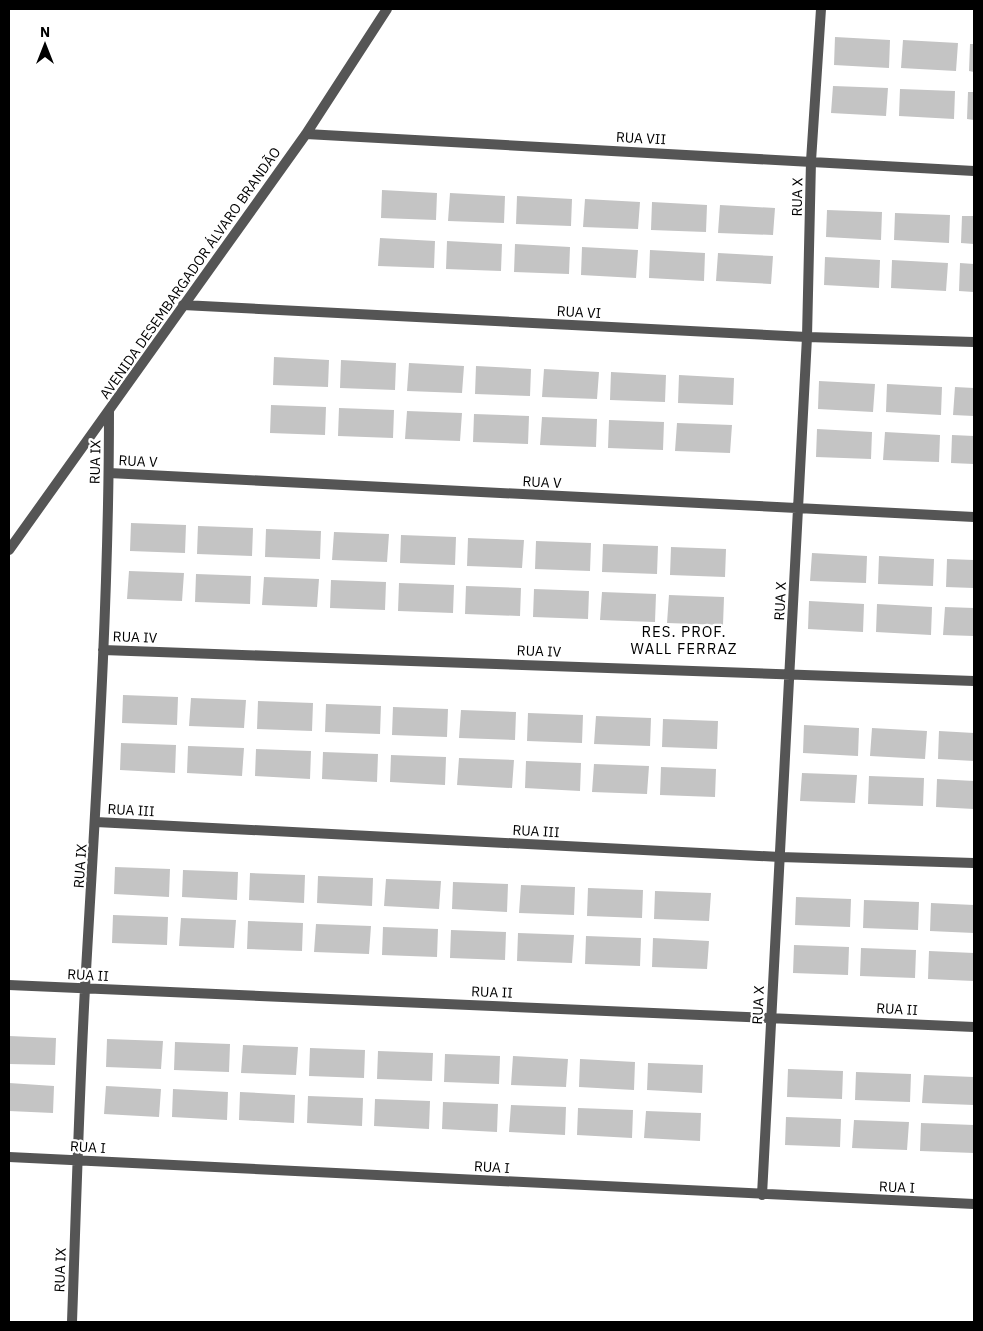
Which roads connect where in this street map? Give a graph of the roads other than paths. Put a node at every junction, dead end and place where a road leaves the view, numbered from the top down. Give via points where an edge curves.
1 (387, 9) edge
2 (821, 9) edge
3 (306, 134) junction
4 (811, 161) junction
5 (974, 171) edge
6 (183, 305) junction
7 (808, 337) junction
8 (974, 342) edge
9 (109, 410) junction
10 (109, 473) junction
11 (798, 508) junction
12 (974, 517) edge
13 (9, 550) edge
14 (103, 650) junction
15 (790, 673) junction
16 (974, 681) edge
17 (96, 822) junction
18 (780, 857) junction
19 (974, 863) edge
20 (9, 985) edge
21 (85, 989) junction
22 (771, 1016) junction
23 (974, 1027) edge
24 (9, 1157) edge
25 (78, 1160) junction
26 (762, 1195) junction
27 (974, 1204) edge
28 (72, 1322) edge

1 - 3 street, AVENIDA DESEMBARGADOR ÁLVARO BRANDÃO
2 - 4 street, RUA X
3 - 4 street, RUA VII
3 - 6 street, AVENIDA DESEMBARGADOR ÁLVARO BRANDÃO
4 - 5 street, RUA VII
4 - 7 street, RUA X
6 - 7 street, RUA VI
6 - 9 street, AVENIDA DESEMBARGADOR ÁLVARO BRANDÃO
7 - 8 street, RUA VI
7 - 11 street, RUA X
9 - 10 street, RUA IX
9 - 13 street, AVENIDA DESEMBARGADOR ÁLVARO BRANDÃO
10 - 11 street, RUA V
10 - 14 street, RUA IX
11 - 12 street, RUA V
11 - 15 street, RUA X
14 - 15 street, RUA IV
14 - 17 street, RUA IX
15 - 16 street, RUA IV
15 - 18 street, RUA X
17 - 18 street, RUA III
17 - 21 street, RUA IX
18 - 19 street, RUA III
18 - 22 street, RUA X
20 - 21 street, RUA II
21 - 22 street, RUA II
21 - 25 street, RUA IX
22 - 23 street, RUA II
22 - 26 street, RUA X
24 - 25 street, RUA I
25 - 26 street, RUA I
25 - 28 street, RUA IX
26 - 27 street, RUA I

